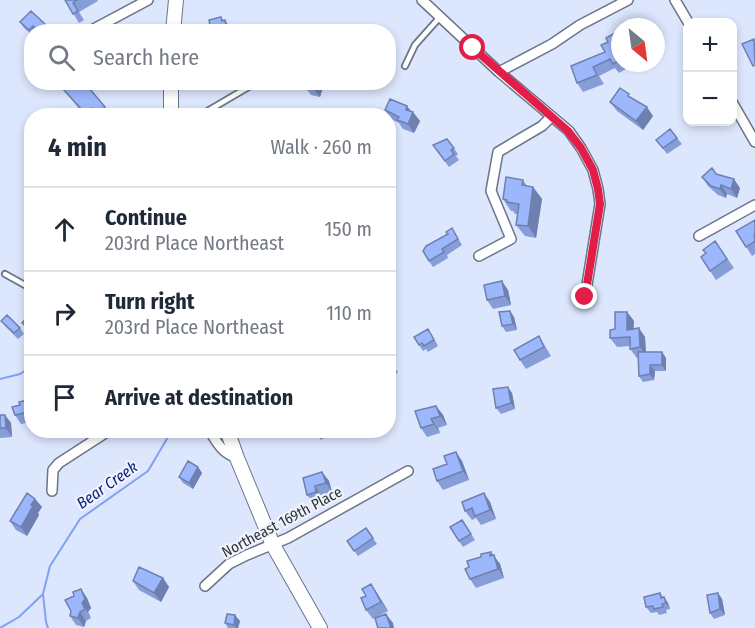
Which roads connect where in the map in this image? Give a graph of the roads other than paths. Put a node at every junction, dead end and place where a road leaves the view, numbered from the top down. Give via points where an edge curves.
1 (148, 0) edge
2 (176, 0) edge
3 (422, 0) edge
4 (628, 0) edge
5 (675, 0) edge
6 (440, 16) junction
7 (686, 18) edge
8 (103, 24) edge
9 (174, 24) edge
10 (405, 66) dead end
11 (499, 72) junction
12 (171, 90) edge
13 (243, 90) edge
14 (171, 108) edge
15 (213, 108) edge
16 (737, 111) edge
17 (551, 117) junction
18 (755, 142) edge
19 (755, 205) edge
20 (699, 236) dead end
21 (479, 256) dead end
22 (5, 274) dead end
23 (24, 285) edge
24 (585, 297) dead end
25 (98, 438) edge
26 (214, 438) edge
27 (230, 438) edge
28 (237, 458) junction
29 (408, 471) dead end
30 (51, 491) dead end
31 (273, 545) junction
32 (205, 586) dead end
33 (320, 628) edge

1 - 8 street
2 - 9 street
3 - 6 street
4 - 11 street
5 - 7 street
6 - 10 lane via 415,45
6 - 11 street
11 - 17 street
12 - 14 street
13 - 15 lane
16 - 18 street
17 - 21 street via 498,152 491,191 511,239
17 - 24 street via 581,148 598,189 600,204
19 - 20 street
22 - 23 lane
25 - 30 street via 59,463 53,470
26 - 28 street via 227,454
27 - 28 street
28 - 31 street
29 - 31 street, Northeast 169th Place
31 - 32 street, Northeast 169th Place via 229,564
31 - 33 street

